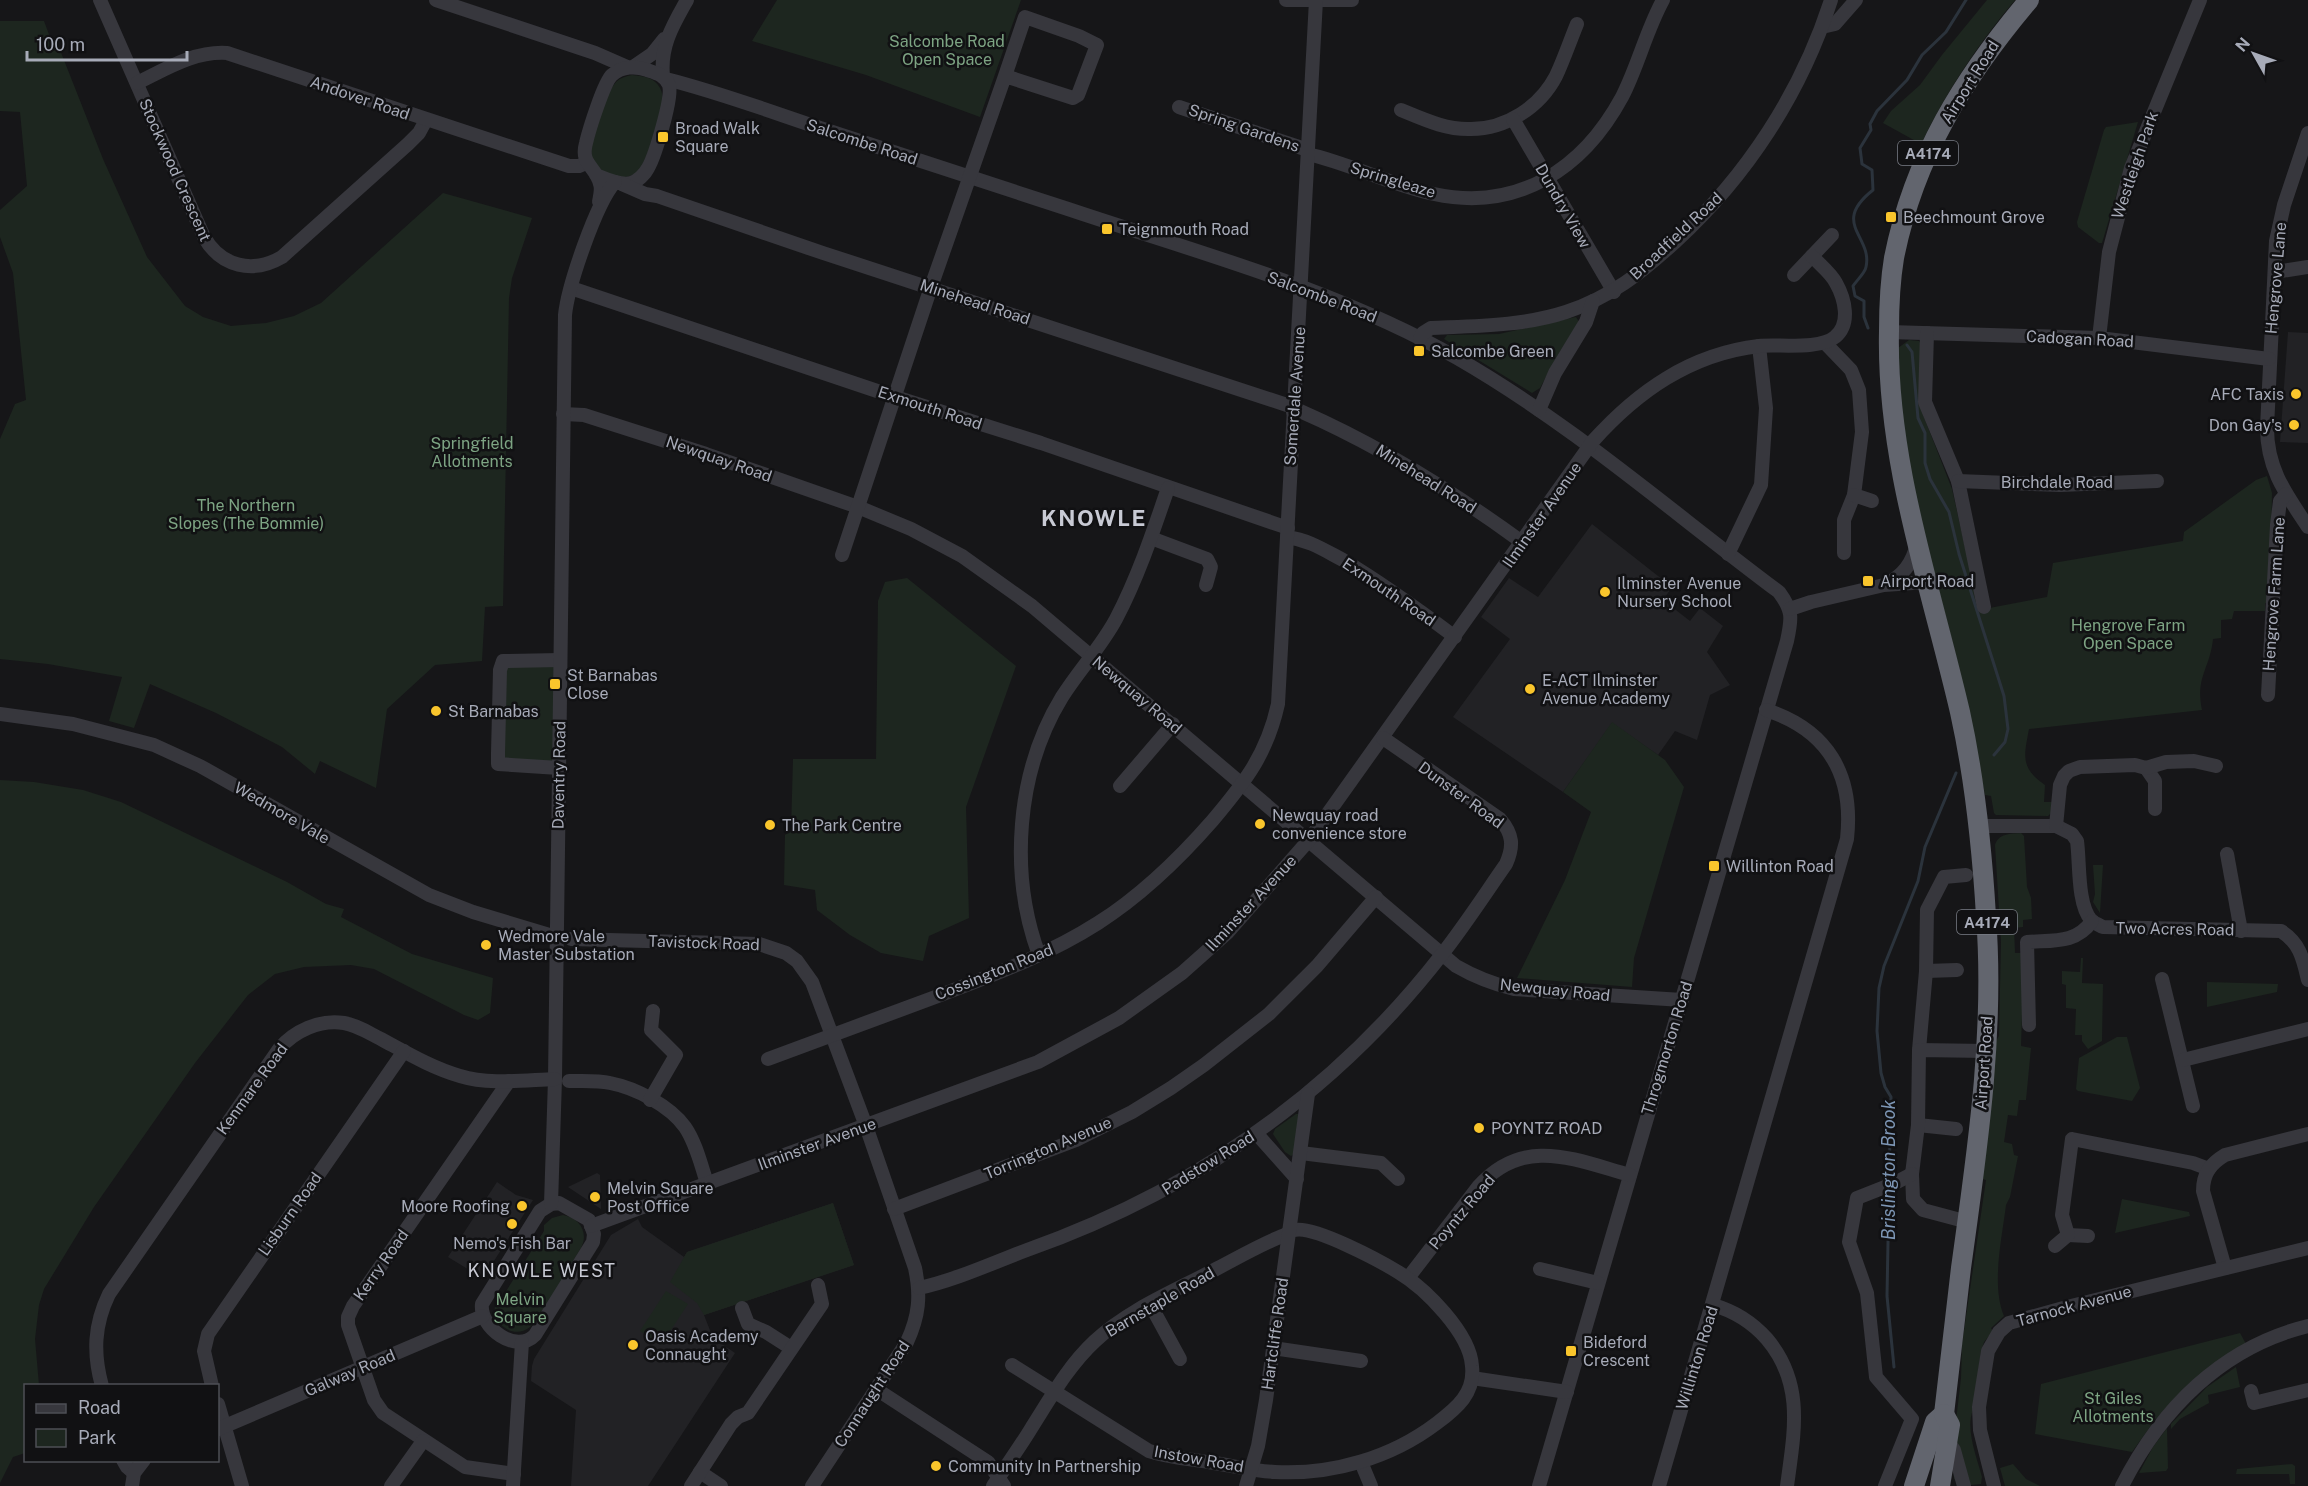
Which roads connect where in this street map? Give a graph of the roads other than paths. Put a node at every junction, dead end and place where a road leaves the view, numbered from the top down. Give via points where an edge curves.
1 (100, 0) edge
2 (436, 0) edge
3 (687, 0) edge
4 (1286, 0) edge
5 (1352, 0) edge
6 (1663, 0) edge
7 (1831, 0) edge
8 (1856, 0) edge
9 (2029, 0) edge
10 (2200, 0) edge
11 (1316, 1) edge
12 (1577, 24) dead end
13 (1822, 27) junction
14 (668, 36) junction
15 (602, 56) junction
16 (630, 67) junction
17 (1005, 76) junction
18 (664, 78) junction
19 (137, 83) junction
20 (606, 84) junction
21 (692, 86) junction
22 (669, 104) junction
23 (1179, 107) dead end
24 (1401, 110) dead end
25 (426, 120) junction
26 (1514, 120) junction
27 (2308, 133) edge
28 (1308, 152) junction
29 (586, 163) junction
30 (648, 168) junction
31 (596, 175) junction
32 (970, 177) junction
33 (1548, 179) junction
34 (619, 183) junction
35 (657, 196) junction
36 (599, 207) junction
37 (1832, 235) dead end
38 (1812, 256) junction
39 (2308, 267) edge
40 (2275, 272) junction
41 (1794, 275) dead end
42 (931, 287) junction
43 (1301, 287) junction
44 (571, 288) junction
45 (1614, 292) junction
46 (1593, 301) junction
47 (1889, 332) junction
48 (1927, 333) junction
49 (2099, 338) junction
50 (1420, 339) junction
51 (1825, 343) junction
52 (1759, 346) junction
53 (2270, 359) junction
54 (895, 397) junction
55 (1293, 409) junction
56 (1539, 410) junction
57 (563, 414) junction
58 (1589, 447) junction
59 (1958, 481) junction
60 (2157, 481) dead end
61 (1168, 488) junction
62 (2286, 494) junction
63 (1854, 495) junction
64 (1872, 501) dead end
65 (858, 507) junction
66 (2308, 527) edge
67 (1288, 533) junction
68 (1151, 538) junction
69 (1917, 541) junction
70 (1522, 542) junction
71 (1844, 553) dead end
72 (1728, 554) junction
73 (842, 555) dead end
74 (1927, 582) junction
75 (1206, 585) dead end
76 (1884, 585) junction
77 (1984, 607) dead end
78 (1790, 609) junction
79 (1455, 637) junction
80 (1092, 657) junction
81 (560, 660) junction
82 (2268, 696) dead end
83 (1766, 710) junction
84 (0, 714) edge
85 (1173, 724) junction
86 (1383, 738) junction
87 (2216, 766) dead end
88 (559, 768) junction
89 (2145, 768) junction
90 (1243, 784) junction
91 (1120, 786) dead end
92 (2155, 809) dead end
93 (1979, 826) junction
94 (2056, 826) junction
95 (1309, 840) junction
96 (2227, 854) dead end
97 (1966, 875) dead end
98 (1376, 897) junction
99 (2092, 921) junction
100 (2241, 931) junction
101 (556, 937) junction
102 (571, 939) dead end
103 (1443, 953) junction
104 (1039, 956) junction
105 (1957, 970) dead end
106 (1926, 971) junction
107 (2162, 979) dead end
108 (2308, 980) edge
109 (1682, 1000) junction
110 (653, 1011) dead end
111 (2029, 1025) dead end
112 (2308, 1029) edge
113 (832, 1035) junction
114 (1919, 1050) junction
115 (404, 1051) junction
116 (1986, 1051) junction
117 (768, 1059) dead end
118 (2183, 1060) junction
119 (562, 1080) junction
120 (509, 1081) junction
121 (1308, 1094) junction
122 (650, 1100) junction
123 (2193, 1106) dead end
124 (1918, 1125) junction
125 (866, 1126) junction
126 (1956, 1129) dead end
127 (1256, 1133) junction
128 (2308, 1134) edge
129 (1301, 1153) junction
130 (2209, 1169) junction
131 (1912, 1174) junction
132 (1630, 1175) junction
133 (1297, 1179) junction
134 (1398, 1179) dead end
135 (707, 1183) junction
136 (551, 1204) junction
137 (894, 1209) junction
138 (1968, 1222) junction
139 (591, 1226) junction
140 (1289, 1233) junction
141 (2068, 1236) junction
142 (2088, 1236) dead end
143 (2055, 1246) dead end
144 (2308, 1248) edge
145 (2225, 1268) junction
146 (1540, 1269) dead end
147 (1408, 1278) junction
148 (1598, 1283) junction
149 (818, 1285) dead end
150 (919, 1287) junction
151 (1150, 1304) junction
152 (1713, 1305) junction
153 (742, 1308) dead end
154 (483, 1316) junction
155 (2308, 1326) edge
156 (522, 1342) junction
157 (791, 1348) junction
158 (1273, 1348) junction
159 (1180, 1359) dead end
160 (1361, 1361) dead end
161 (1012, 1365) dead end
162 (363, 1368) junction
163 (1472, 1378) junction
164 (102, 1384) edge
165 (212, 1384) edge
166 (876, 1389) junction
167 (2308, 1390) edge
168 (1055, 1391) junction
169 (2251, 1391) dead end
170 (1567, 1392) junction
171 (1944, 1414) junction
172 (220, 1427) edge
173 (1947, 1440) junction
174 (423, 1441) junction
175 (124, 1462) edge
176 (143, 1462) edge
177 (1361, 1462) junction
178 (1252, 1469) junction
179 (700, 1472) junction
180 (133, 1479) edge
181 (513, 1480) edge
182 (998, 1483) edge
183 (1931, 1483) edge
184 (242, 1486) edge
185 (391, 1486) edge
186 (691, 1486) edge
187 (721, 1486) edge
188 (812, 1486) edge
189 (1246, 1486) edge
190 (1371, 1486) edge
191 (1539, 1486) edge
192 (1659, 1486) edge
193 (1786, 1486) edge
194 (1885, 1486) edge
195 (1964, 1486) edge
196 (1994, 1486) edge
197 (2122, 1486) edge

1 - 19 street, Stockwood Crescent
2 - 15 street
3 - 14 street
4 - 11 street
5 - 11 street
6 - 33 street, Springleaze via 1623,95 1608,120 1587,147
7 - 13 street, Broadfield Road
8 - 13 street via 1835,24
9 - 47 highway, Airport Road / A4174 via 1971,74 1914,185 1894,259
10 - 49 street, Westleigh Park via 2131,168 2109,252
11 - 28 street, Somerdale Avenue
12 - 26 street via 1556,76 1533,106
13 - 45 street, Broadfield Road via 1780,114 1743,168 1688,230
14 - 16 street via 652,54
14 - 18 street via 663,51
15 - 16 street
15 - 20 street via 607,68
16 - 18 street via 643,68
16 - 20 street via 612,75
17 - 17 street via 1072,98 1078,95 1096,45 1025,17
17 - 32 street
18 - 21 street, Salcombe Road
18 - 22 street via 669,86
19 - 25 street, Andover Road via 195,56 226,53
19 - 25 street, Stockwood Crescent via 204,237 224,260 241,266 265,266 282,257 419,134
20 - 29 street via 586,142
21 - 22 street via 679,90
21 - 32 street, Salcombe Road
22 - 30 street
23 - 28 street, Spring Gardens
24 - 26 street via 1434,123 1472,129
25 - 29 street, Andover Road via 569,166
26 - 33 street, Dundry View
27 - 40 street, Hengrove Lane via 2284,205 2276,241
28 - 33 street, Springleaze via 1423,191 1458,198 1503,195
28 - 43 street, Somerdale Avenue
29 - 31 street
30 - 34 street via 638,180
30 - 35 street via 646,186
31 - 34 street
31 - 36 street, Daventry Road via 601,186
32 - 42 street
32 - 43 street, Salcombe Road
33 - 45 street, Dundry View
34 - 35 street, Minehead Road
34 - 36 street, Daventry Road via 608,190
35 - 42 street, Minehead Road
36 - 44 street, Daventry Road
37 - 38 street
38 - 41 street
38 - 51 street via 1835,281 1842,298 1845,322 1836,337
39 - 40 street
40 - 53 street, Hengrove Lane
42 - 54 street
42 - 55 street, Minehead Road
43 - 50 street, Salcombe Road
43 - 55 street, Somerdale Avenue
44 - 54 street, Exmouth Road
44 - 57 street, Daventry Road via 565,315
45 - 46 street, Broadfield Road
46 - 50 street, Broadfield Road via 1540,319 1431,328
46 - 56 street via 1586,322 1554,373
47 - 48 street, Cadogan Road
47 - 69 highway, Airport Road / A4174 via 1894,427
48 - 49 street, Cadogan Road
48 - 59 street via 1925,402
49 - 53 street, Cadogan Road
50 - 56 street, Salcombe Road
51 - 52 street, Ilminster Avenue
51 - 63 street via 1851,370 1859,390 1862,432
52 - 58 street, Ilminster Avenue via 1728,351 1662,380 1626,406
52 - 72 street via 1766,408 1761,485
53 - 62 street, Hengrove Lane via 2267,444 2272,468
54 - 61 street, Exmouth Road
54 - 65 street
55 - 67 street, Somerdale Avenue
55 - 70 street, Minehead Road via 1378,448 1451,492
56 - 58 street, Salcombe Road
57 - 65 street, Newquay Road via 584,415
57 - 81 street, Daventry Road
58 - 70 street, Ilminster Avenue
58 - 72 street, Salcombe Road
59 - 60 street, Birchdale Road via 2060,485
59 - 77 street
61 - 67 street, Exmouth Road
61 - 68 street
62 - 66 street, Hengrove Lane
62 - 82 street, Hengrove Farm Lane via 2280,501 2277,525
63 - 64 street
63 - 71 street via 1844,520
65 - 73 street
65 - 80 street, Newquay Road via 962,556 1008,587
67 - 79 street, Exmouth Road via 1360,570
67 - 90 street, Somerdale Avenue via 1278,704 1267,744
68 - 75 street via 1207,559 1210,567
68 - 80 street via 1115,620
69 - 74 highway, Airport Road / A4174
69 - 76 street via 1912,562 1898,578
70 - 79 street, Ilminster Avenue
72 - 78 street, Salcombe Road via 1779,592
74 - 76 street
74 - 93 highway, Airport Road / A4174 via 1960,714
76 - 78 street
78 - 83 street, Throgmorton Road via 1787,641
79 - 86 street, Ilminster Avenue
80 - 85 street, Newquay Road
80 - 104 street via 1054,711 1026,795 1022,823 1023,886
81 - 88 street, Daventry Road
81 - 88 street via 503,661 498,753 498,764
83 - 109 street, Throgmorton Road
83 - 152 street, Willinton Road via 1801,726 1834,760 1845,787 1849,824 1842,863
84 - 101 street, Wedmore Vale via 73,724 154,745 200,766 422,892
85 - 90 street, Newquay Road
85 - 91 street
86 - 95 street, Ilminster Avenue
86 - 103 street, Dunster Road via 1500,819 1512,840 1506,864
87 - 89 street via 2194,761
88 - 101 street, Daventry Road
89 - 92 street via 2155,781
89 - 94 street via 2135,765 2069,771 2060,785
90 - 95 street, Newquay Road
90 - 104 street, Cossington Road via 1150,884 1100,921
93 - 94 street
93 - 116 highway, Airport Road / A4174 via 1989,963
94 - 99 street, Two Acres Road via 2077,841 2082,899
95 - 98 street, Newquay Road
95 - 125 street, Ilminster Avenue via 1227,933 1182,973 1119,1018 1038,1062
96 - 100 street
97 - 106 street via 1944,877 1927,910
98 - 103 street, Newquay Road
98 - 137 street, Torrington Avenue via 1317,966 1269,1014 1171,1088 1076,1140
99 - 100 street, Two Acres Road via 2111,928
99 - 111 street via 2074,938 2027,942
100 - 108 street, Two Acres Road via 2281,931 2290,936 2301,953
101 - 119 street, Daventry Road
102 - 113 street, Tavistock Road via 775,947 805,971
103 - 109 street, Newquay Road via 1471,975 1514,989
103 - 121 street, Padstow Road via 1362,1044
104 - 113 street, Cossington Road
105 - 106 street
106 - 114 street
107 - 118 street
109 - 132 street, Throgmorton Road
110 - 122 street via 651,1030 676,1055
112 - 118 street
113 - 117 street, Cossington Road
113 - 125 street, Tavistock Road
114 - 116 street
114 - 124 street
115 - 120 street, Kenmare Road via 461,1077
115 - 164 street, Kenmare Road via 360,1028 336,1022 306,1028 281,1046 109,1294 96,1334 95,1358
115 - 165 street, Lisburn Road via 208,1334 204,1351
116 - 138 highway, Airport Road / A4174
118 - 123 street
119 - 120 street, Kenmare Road
119 - 122 street, Kenmare Road via 611,1083
119 - 136 street, Daventry Road
120 - 162 street, Kerry Road via 350,1310 348,1325
121 - 127 street, Padstow Road
121 - 129 street, Hartcliffe Road
122 - 135 street, Kenmare Road via 670,1112 686,1129
124 - 126 street
124 - 131 street
125 - 135 street, Ilminster Avenue
125 - 137 street, Connaught Road
127 - 133 street
127 - 150 street, Padstow Road via 1193,1174 1081,1231
128 - 130 street via 2225,1155
129 - 133 street, Hartcliffe Road
129 - 134 street via 1382,1163
130 - 141 street via 2072,1139 2062,1215
130 - 145 street via 2203,1179 2204,1191
131 - 138 street via 1912,1199 1923,1210
131 - 194 street via 1857,1198 1849,1242 1867,1293 1876,1377 1912,1419
132 - 147 street, Poyntz Road via 1553,1155 1507,1164 1478,1187
132 - 148 street, Throgmorton Road
133 - 140 street, Hartcliffe Road
135 - 139 street, Ilminster Avenue
136 - 139 street via 560,1203 583,1215
136 - 154 street via 538,1213 483,1302
137 - 150 street, Connaught Road
138 - 171 highway, Airport Road / A4174
139 - 156 street via 591,1246 535,1335
140 - 147 street via 1295,1230 1323,1236
140 - 151 street, Barnstaple Road
140 - 158 street, Hartcliffe Road
141 - 142 street
141 - 143 street
144 - 145 street, Tarnock Avenue
145 - 196 street, Tarnock Avenue via 2019,1319 1999,1332 1985,1362 1978,1418
146 - 148 street
147 - 163 street via 1442,1311 1463,1340 1471,1355
148 - 170 street, Throgmorton Road
149 - 157 street via 822,1304
150 - 166 street, Connaught Road via 915,1324
151 - 159 street
151 - 168 street, Barnstaple Road via 1096,1340
152 - 192 street, Willinton Road
152 - 193 street via 1738,1315 1759,1330 1787,1371 1795,1416
153 - 157 street via 748,1324
154 - 156 street via 489,1326 506,1338
154 - 162 street, Galway Road
155 - 197 street via 2237,1355 2189,1392 2152,1434
156 - 181 street
157 - 179 street via 771,1377 753,1417 733,1421
158 - 160 street
158 - 178 street, Hartcliffe Road
161 - 168 street, Instow Road
162 - 172 street, Galway Road
162 - 174 street, Kerry Road via 383,1413
163 - 170 street
163 - 177 street via 1460,1405 1426,1432
166 - 182 street via 988,1462
166 - 188 street, Connaught Road
167 - 169 street via 2254,1403
168 - 178 street, Instow Road via 1149,1451
168 - 182 street, Barnstaple Road
170 - 191 street, Throgmorton Road
171 - 173 highway, A4174 via 1950,1425
171 - 183 highway, A4174 via 1935,1422
172 - 184 street
173 - 183 highway, A4174
173 - 195 street via 1954,1450
174 - 181 street, Kerry Road via 465,1467
174 - 185 street
175 - 180 street
176 - 180 street
177 - 178 street via 1300,1472
177 - 190 street
178 - 189 street, Hartcliffe Road
179 - 186 street
179 - 187 street

